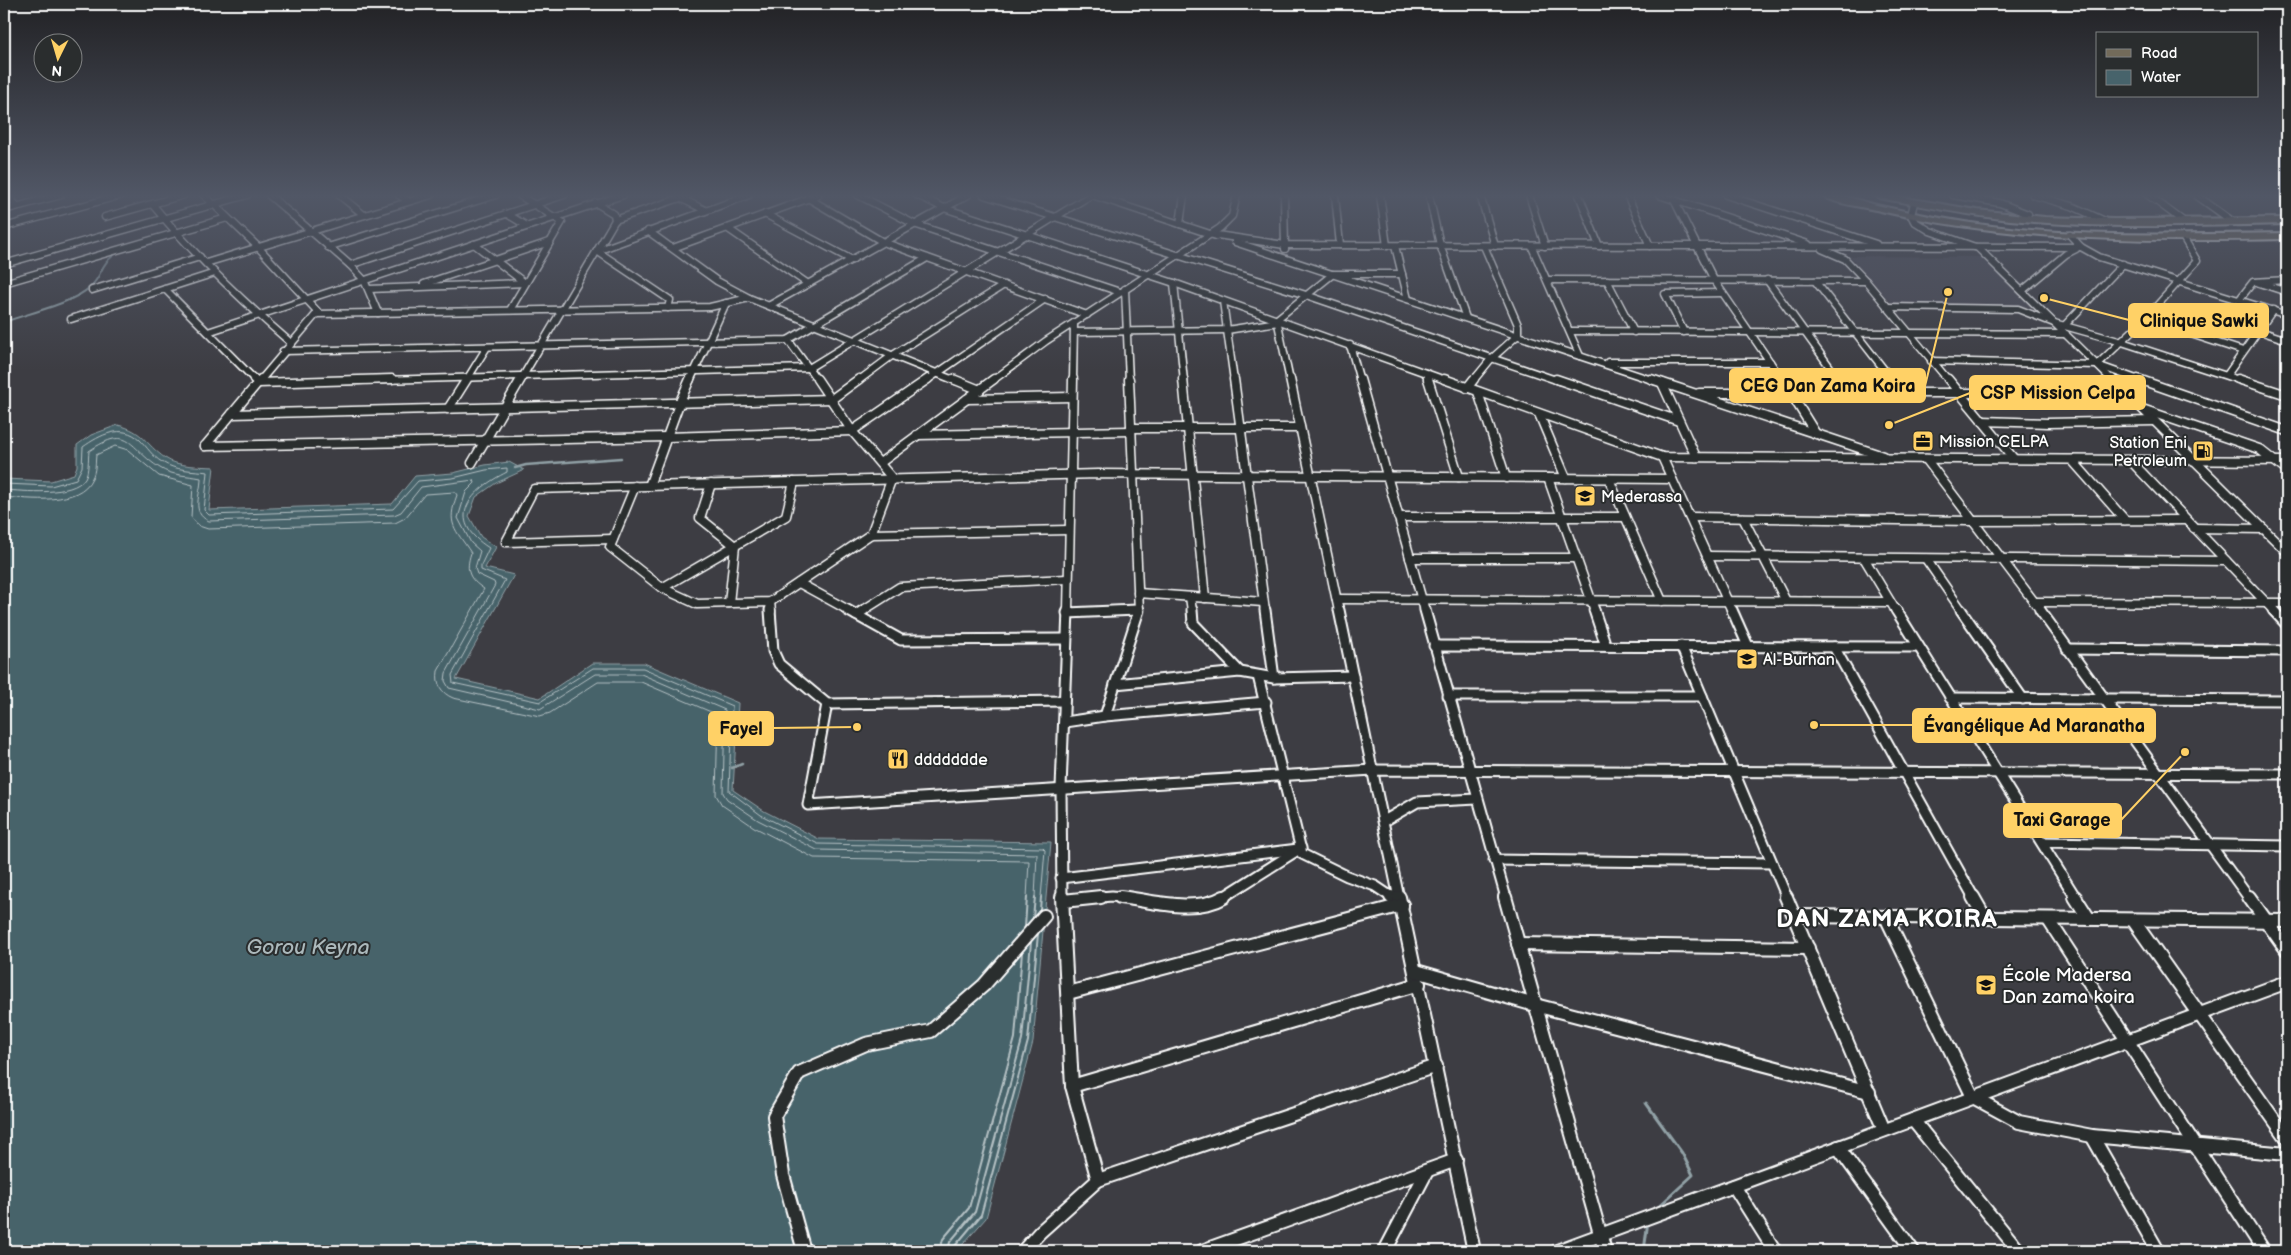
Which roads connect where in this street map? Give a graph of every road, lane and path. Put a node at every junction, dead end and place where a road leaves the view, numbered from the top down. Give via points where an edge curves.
1 (40, 254) edge
2 (104, 254) edge
3 (197, 254) edge
4 (237, 254) edge
5 (264, 254) edge
6 (337, 254) edge
7 (385, 254) edge
8 (445, 254) edge
9 (487, 254) edge
10 (514, 254) edge
11 (542, 254) edge
12 (595, 254) edge
13 (601, 254) edge
14 (681, 254) edge
15 (764, 254) edge
16 (840, 254) edge
17 (863, 254) edge
18 (915, 254) edge
19 (993, 254) edge
20 (1001, 254) edge
21 (1084, 254) edge
22 (1178, 254) joint
23 (1271, 254) edge
24 (1285, 254) edge
25 (1397, 254) edge
26 (1443, 254) edge
27 (1487, 254) edge
28 (1535, 254) edge
29 (1702, 254) edge
30 (1835, 254) edge
31 (1984, 254) edge
32 (2067, 254) edge
33 (2094, 254) edge
34 (2194, 254) edge
35 (200, 257) junction
36 (927, 258) junction
37 (1285, 258) junction
38 (495, 260) junction
39 (852, 260) junction
40 (206, 263) junction
41 (4, 264) edge
42 (2124, 264) junction
43 (350, 265) junction
44 (965, 271) junction
45 (215, 273) junction
46 (1333, 274) junction
47 (1402, 274) junction
48 (1148, 275) junction
49 (364, 280) junction
50 (1548, 280) junction
51 (1607, 280) junction
52 (1714, 280) junction
53 (1767, 280) junction
54 (2287, 280) edge
55 (1815, 281) junction
56 (1866, 281) junction
57 (2181, 282) junction
58 (2253, 282) junction
59 (4, 283) edge
60 (525, 283) junction
61 (1174, 283) junction
62 (808, 284) junction
63 (1004, 285) junction
64 (414, 287) junction
65 (165, 289) junction
66 (369, 289) junction
67 (92, 290) dead end
68 (1123, 290) junction
69 (2022, 291) junction
70 (2287, 292) edge
71 (1722, 293) junction
72 (1306, 295) junction
73 (749, 298) junction
74 (306, 299) junction
75 (1408, 299) junction
76 (1045, 300) junction
77 (2239, 300) junction
78 (1223, 301) junction
79 (726, 303) junction
80 (770, 305) junction
81 (668, 308) junction
82 (1887, 308) junction
83 (563, 309) junction
84 (510, 310) junction
85 (2274, 310) junction
86 (378, 313) junction
87 (316, 314) junction
88 (258, 315) junction
89 (1088, 315) junction
90 (2287, 315) edge
91 (1466, 318) junction
92 (71, 319) dead end
93 (2145, 319) junction
94 (1277, 321) junction
95 (2054, 322) junction
96 (816, 324) junction
97 (2065, 325) junction
98 (1074, 328) junction
99 (1227, 330) junction
100 (2257, 330) junction
101 (1127, 331) junction
102 (1178, 331) junction
103 (1570, 331) junction
104 (208, 332) junction
105 (1634, 332) junction
106 (1684, 332) junction
107 (1750, 332) junction
108 (1805, 332) junction
109 (1856, 333) junction
110 (1908, 333) junction
111 (2066, 334) junction
112 (1518, 335) junction
113 (854, 339) junction
114 (788, 340) junction
115 (2287, 340) edge
116 (707, 342) junction
117 (2122, 342) junction
118 (291, 343) junction
119 (1350, 345) junction
120 (540, 346) junction
121 (487, 347) junction
122 (283, 351) junction
123 (2243, 351) junction
124 (893, 355) junction
125 (1580, 356) junction
126 (1491, 359) junction
127 (1931, 361) junction
128 (1600, 362) junction
129 (1770, 362) junction
130 (2097, 365) junction
131 (809, 368) junction
132 (694, 372) junction
133 (939, 373) junction
134 (1426, 373) junction
135 (2226, 375) junction
136 (522, 376) junction
137 (468, 378) junction
138 (258, 383) junction
139 (1662, 383) junction
140 (1467, 388) junction
141 (980, 390) junction
142 (1478, 392) junction
143 (1791, 392) junction
144 (1848, 392) junction
145 (1902, 392) junction
146 (1958, 392) junction
147 (1692, 393) junction
148 (2126, 393) junction
149 (2287, 395) edge
150 (1072, 397) junction
151 (832, 399) junction
152 (967, 399) junction
153 (679, 404) junction
154 (504, 408) junction
155 (448, 409) junction
156 (2142, 409) junction
157 (232, 414) junction
158 (1539, 414) junction
159 (1679, 421) junction
160 (1982, 421) junction
161 (2154, 421) junction
162 (1188, 428) junction
163 (1240, 428) junction
164 (1300, 428) junction
165 (1131, 429) junction
166 (852, 431) junction
167 (2287, 431) edge
168 (1071, 432) junction
169 (1816, 434) junction
170 (917, 435) junction
171 (667, 437) junction
172 (485, 441) junction
173 (1662, 457) junction
174 (1696, 457) junction
175 (1890, 458) junction
176 (1926, 459) junction
177 (2014, 459) junction
178 (2072, 460) junction
179 (2130, 460) junction
180 (2194, 461) junction
181 (2277, 461) junction
182 (2287, 462) edge
183 (472, 463) dead end
184 (880, 463) junction
185 (2287, 471) edge
186 (1133, 474) junction
187 (1070, 475) junction
188 (1192, 475) junction
189 (1247, 476) junction
190 (1311, 476) junction
191 (1387, 477) junction
192 (1459, 477) junction
193 (892, 478) junction
194 (1506, 478) junction
195 (1548, 478) junction
196 (1566, 478) junction
197 (1609, 479) junction
198 (1672, 479) junction
199 (794, 482) junction
200 (711, 484) junction
201 (635, 486) junction
202 (649, 486) junction
203 (1398, 517) junction
204 (1563, 517) junction
205 (1625, 517) junction
206 (1690, 517) junction
207 (1743, 518) junction
208 (2125, 520) junction
209 (2186, 520) junction
210 (1972, 521) junction
211 (2194, 528) junction
212 (2264, 529) junction
213 (1068, 530) junction
214 (872, 534) junction
215 (614, 539) junction
216 (735, 546) junction
217 (2287, 552) edge
218 (1707, 556) junction
219 (1764, 557) junction
220 (1410, 558) junction
221 (1577, 558) junction
222 (1864, 558) junction
223 (1926, 559) junction
224 (2002, 560) junction
225 (2226, 561) junction
226 (1067, 579) junction
227 (799, 583) junction
228 (662, 588) junction
229 (1138, 593) junction
230 (1190, 597) junction
231 (1205, 598) junction
232 (1337, 599) junction
233 (1421, 599) junction
234 (1591, 600) junction
235 (1727, 600) junction
236 (1786, 600) junction
237 (1662, 601) junction
238 (770, 602) junction
239 (1264, 602) junction
240 (1890, 602) junction
241 (2034, 602) junction
242 (728, 603) junction
243 (2267, 603) junction
244 (2287, 603) edge
245 (1139, 610) junction
246 (1067, 613) junction
247 (856, 615) junction
248 (2287, 625) edge
249 (1066, 639) junction
250 (1434, 646) junction
251 (1606, 646) junction
252 (1681, 646) junction
253 (1748, 646) junction
254 (1834, 647) junction
255 (1918, 647) junction
256 (2067, 649) junction
257 (2287, 651) edge
258 (1240, 672) junction
259 (1258, 676) junction
260 (1353, 676) junction
261 (1274, 678) junction
262 (1115, 684) junction
263 (1448, 696) junction
264 (1702, 696) junction
265 (1950, 698) junction
266 (2104, 698) junction
267 (2023, 699) junction
268 (2287, 700) edge
269 (1064, 701) junction
270 (1266, 702) junction
271 (826, 704) junction
272 (1105, 716) junction
273 (1065, 722) junction
274 (1373, 770) junction
275 (1470, 771) junction
276 (1734, 772) junction
277 (1906, 773) junction
278 (1997, 774) junction
279 (2160, 774) junction
280 (2287, 774) edge
281 (1283, 776) junction
282 (1061, 788) junction
283 (1477, 799) junction
284 (1384, 821) junction
285 (2042, 842) junction
286 (2212, 845) junction
287 (2287, 846) edge
288 (1301, 848) junction
289 (1494, 860) junction
290 (1772, 863) junction
291 (1061, 878) junction
292 (1062, 901) junction
293 (1402, 904) junction
294 (1044, 916) dead end
295 (1795, 916) junction
296 (1886, 917) junction
297 (1985, 918) junction
298 (2048, 919) junction
299 (2089, 919) junction
300 (2133, 920) junction
301 (2267, 921) junction
302 (2287, 921) edge
303 (1518, 944) junction
304 (1808, 948) junction
305 (2287, 950) edge
306 (1416, 971) junction
307 (2287, 982) edge
308 (1419, 984) junction
309 (1068, 993) junction
310 (1535, 1005) junction
311 (2200, 1014) junction
312 (2128, 1040) junction
313 (1436, 1066) junction
314 (1072, 1086) junction
315 (1869, 1092) junction
316 (1973, 1097) junction
317 (1913, 1120) junction
318 (1884, 1130) junction
319 (2092, 1136) junction
320 (2287, 1138) edge
321 (2195, 1144) junction
322 (1838, 1147) junction
323 (2287, 1154) edge
324 (1456, 1160) junction
325 (1427, 1171) junction
326 (1098, 1180) junction
327 (1734, 1186) junction
328 (1600, 1235) junction
329 (804, 1251) edge
330 (1023, 1251) edge
331 (1202, 1251) edge
332 (1384, 1251) edge
333 (1474, 1251) edge
334 (1557, 1251) edge
335 (1604, 1251) edge
336 (1775, 1251) edge
337 (1913, 1251) edge
338 (2019, 1251) edge
339 (2157, 1251) edge
340 (2264, 1251) edge

1 - 41 street
2 - 59 street
3 - 35 street
4 - 40 street
5 - 74 street
6 - 43 street
7 - 43 street
8 - 49 street
9 - 38 street
10 - 38 street
11 - 60 street
12 - 83 street
13 - 81 street via 670,300
14 - 73 street
15 - 62 street
16 - 39 street
17 - 39 street
18 - 36 street
19 - 44 street
20 - 68 street
21 - 48 street
22 - 48 street
22 - 72 street
23 - 37 street
24 - 37 street
25 - 47 street
26 - 91 street
27 - 112 street via 1518,325
28 - 50 street
29 - 52 street
30 - 56 street
31 - 69 street
32 - 69 street
33 - 42 street
34 - 57 street via 2196,261
35 - 40 street
35 - 67 street
36 - 44 street
36 - 96 street
37 - 46 street
38 - 60 street
38 - 64 street
39 - 62 street
40 - 45 street
42 - 57 street
42 - 97 street
43 - 49 street
44 - 63 street
44 - 113 street
45 - 65 street
45 - 88 street
46 - 47 street
46 - 72 street
46 - 75 street
47 - 75 street
48 - 61 street
48 - 68 street
49 - 66 street
49 - 74 street
50 - 51 street
50 - 103 street
51 - 52 street
51 - 105 street
52 - 53 street
52 - 71 street
53 - 55 street
53 - 108 street
54 - 58 street
55 - 56 street
55 - 109 street
56 - 82 street
57 - 77 street
57 - 93 street
58 - 70 street
58 - 77 street
60 - 64 street
60 - 84 street
61 - 78 street
61 - 102 street
62 - 80 street
63 - 76 street
63 - 124 street
64 - 66 street
65 - 92 street
65 - 104 street
66 - 86 street
68 - 89 street
68 - 101 street
69 - 95 street
71 - 106 street via 1664,294
71 - 107 street
72 - 94 street
72 - 126 street
73 - 79 street
73 - 80 street
74 - 87 street via 318,312
74 - 88 street
75 - 91 street
76 - 89 street
76 - 133 street
77 - 85 street
78 - 94 street
78 - 99 street
79 - 81 street via 710,307
79 - 116 street
80 - 96 street
81 - 83 street
82 - 95 street via 2010,308
82 - 110 street
83 - 84 street
83 - 120 street
84 - 86 street
85 - 90 street
85 - 100 street
86 - 87 street
87 - 118 street
88 - 104 street
88 - 118 street
89 - 98 street
91 - 112 street
93 - 117 street
93 - 123 street
94 - 99 street
94 - 119 street
94 - 164 street
95 - 97 street
95 - 111 street
96 - 113 street
96 - 114 street
97 - 117 street
98 - 101 street
98 - 141 street via 1046,342
98 - 150 street
99 - 102 street
99 - 163 street
100 - 115 street
100 - 123 street
101 - 102 street
101 - 165 street
102 - 162 street
103 - 105 street
103 - 125 street
104 - 138 street
105 - 106 street
106 - 107 street
107 - 108 street
107 - 129 street
108 - 109 street
108 - 144 street
109 - 110 street
109 - 145 street
110 - 111 street
110 - 127 street
111 - 130 street
112 - 125 street
112 - 126 street
113 - 124 street
113 - 131 street
114 - 116 street
114 - 131 street
116 - 120 street
116 - 132 street
117 - 130 street
117 - 135 street
118 - 122 street
119 - 134 street
119 - 191 street
120 - 121 street
120 - 136 street
121 - 122 street
121 - 137 street
122 - 138 street
123 - 135 street
124 - 133 street
124 - 151 street
125 - 128 street
126 - 140 street
126 - 159 street
127 - 130 street
127 - 146 street
128 - 129 street
128 - 139 street
129 - 143 street
130 - 148 street
130 - 167 street
131 - 132 street
131 - 151 street
132 - 136 street
132 - 153 street
133 - 141 street
133 - 166 street
134 - 140 street
134 - 192 street
135 - 149 street
136 - 137 street
136 - 154 street
137 - 138 street
137 - 155 street
138 - 157 street
139 - 147 street
139 - 159 street
140 - 142 street
141 - 152 street
142 - 158 street
142 - 194 street
143 - 144 street
143 - 147 street
143 - 169 street
144 - 145 street
145 - 146 street
146 - 148 street
146 - 160 street
147 - 169 street
148 - 156 street
150 - 152 street
150 - 168 street
151 - 153 street
151 - 166 street
152 - 170 street
153 - 154 street
153 - 171 street
154 - 155 street
154 - 172 street
155 - 157 street
156 - 161 street
156 - 181 street via 2259,449
157 - 172 street via 205,446
158 - 173 street
158 - 196 street
159 - 174 street
160 - 161 street
160 - 177 street
161 - 180 street
162 - 163 street
162 - 165 street
162 - 188 street
163 - 164 street
163 - 189 street
164 - 190 street
165 - 168 street
165 - 186 street
166 - 171 street
166 - 184 street
168 - 170 street
168 - 187 street
169 - 175 street
170 - 184 street
171 - 172 street
171 - 202 street
172 - 183 street
173 - 174 street
173 - 198 street
174 - 175 street
175 - 176 street
176 - 177 street
176 - 210 street
177 - 178 street
178 - 179 street
178 - 208 street
179 - 180 street
179 - 209 street
180 - 181 street
180 - 212 street
181 - 182 street
181 - 185 street
184 - 193 street
186 - 187 street
186 - 188 street
186 - 229 street
187 - 193 street
187 - 213 street
188 - 189 street
188 - 231 street
189 - 190 street
189 - 239 street
190 - 191 street
190 - 232 street
191 - 192 street
191 - 203 street
192 - 194 street
193 - 199 street
193 - 214 street
194 - 195 street
195 - 196 street
195 - 204 street
196 - 197 street
197 - 198 street
197 - 205 street
198 - 206 street
199 - 200 street
199 - 216 street via 786,516
200 - 202 street
200 - 216 street via 700,518
201 - 202 street
201 - 215 street
201 - 215 street via 534,489 506,542
203 - 204 street
203 - 220 street
204 - 205 street
204 - 221 street
205 - 237 street
206 - 207 street
206 - 218 street
207 - 210 street
207 - 219 street
208 - 209 street
208 - 210 street
209 - 211 street
210 - 224 street
211 - 212 street
211 - 225 street
212 - 217 street
213 - 214 street
213 - 226 street
214 - 227 street
215 - 228 street via 610,547
216 - 228 street
216 - 242 street
218 - 219 street
218 - 235 street
219 - 222 street
219 - 236 street
220 - 221 street
220 - 233 street
221 - 234 street
222 - 223 street
222 - 240 street
223 - 224 street
223 - 267 street
224 - 225 street
224 - 241 street
225 - 243 street
226 - 246 street
226 - 247 street via 900,587
227 - 238 street
227 - 247 street
228 - 242 street via 697,604
229 - 230 street
229 - 245 street
230 - 231 street
230 - 258 street via 1193,623
231 - 239 street
232 - 233 street
232 - 260 street
233 - 234 street
233 - 250 street
234 - 237 street
234 - 251 street
235 - 236 street
235 - 237 street
235 - 253 street
236 - 240 street
238 - 242 street
238 - 271 street via 773,651 779,664
239 - 261 street
240 - 255 street
241 - 243 street
241 - 256 street
243 - 244 street
243 - 248 street
245 - 246 street
245 - 262 street
246 - 249 street
247 - 249 street via 901,640
249 - 269 street
250 - 251 street
250 - 263 street
251 - 252 street
252 - 253 street
252 - 264 street
253 - 254 street
254 - 255 street
254 - 277 street
255 - 265 street
256 - 257 street
256 - 266 street
258 - 259 street
258 - 262 street
259 - 261 street
259 - 270 street
260 - 261 street
260 - 274 street
262 - 272 street
263 - 264 street
263 - 275 street
264 - 276 street
265 - 267 street
265 - 278 street
266 - 267 street
266 - 268 street
266 - 279 street
269 - 271 street
269 - 273 street
270 - 272 street
270 - 281 street
271 - 282 street via 808,805
272 - 273 street
273 - 282 street
274 - 275 street
274 - 281 street
274 - 284 street
275 - 276 street
275 - 283 street
276 - 277 street
276 - 290 street
277 - 278 street
277 - 297 street
278 - 279 street
278 - 285 street
279 - 280 street
279 - 286 street
281 - 282 street
281 - 288 street
282 - 291 street
283 - 284 street via 1417,802
283 - 289 street
284 - 293 street
285 - 286 street
285 - 299 street
286 - 287 street
286 - 301 street
288 - 291 street
288 - 292 street via 1221,899 1198,904 1170,904 1112,896
288 - 293 street via 1302,854 1375,886
289 - 290 street
289 - 303 street
290 - 295 street
291 - 292 street
292 - 309 street
293 - 306 street
293 - 309 street
294 - 329 street via 984,985 931,1031 866,1044 799,1072 774,1116 783,1175
295 - 296 street
295 - 304 street
296 - 297 street
296 - 316 street
297 - 298 street
298 - 299 street
298 - 312 street
299 - 300 street
300 - 301 street
300 - 311 street
301 - 302 street
301 - 305 street
303 - 304 street
303 - 310 street
304 - 315 street
306 - 308 street
306 - 310 street
307 - 311 street
308 - 313 street
308 - 314 street
309 - 314 street
310 - 315 street
310 - 328 street
311 - 312 street
311 - 320 street
312 - 316 street
312 - 321 street
313 - 324 street
313 - 326 street
314 - 326 street
315 - 318 street
316 - 317 street
316 - 319 street via 2019,1122
317 - 318 street
317 - 338 street
318 - 322 street
319 - 321 street
319 - 339 street
321 - 323 street
321 - 340 street
322 - 327 street
322 - 337 street
324 - 325 street
324 - 333 street
325 - 331 street
325 - 332 street
326 - 330 street
327 - 328 street
327 - 336 street
328 - 334 street
328 - 335 street

